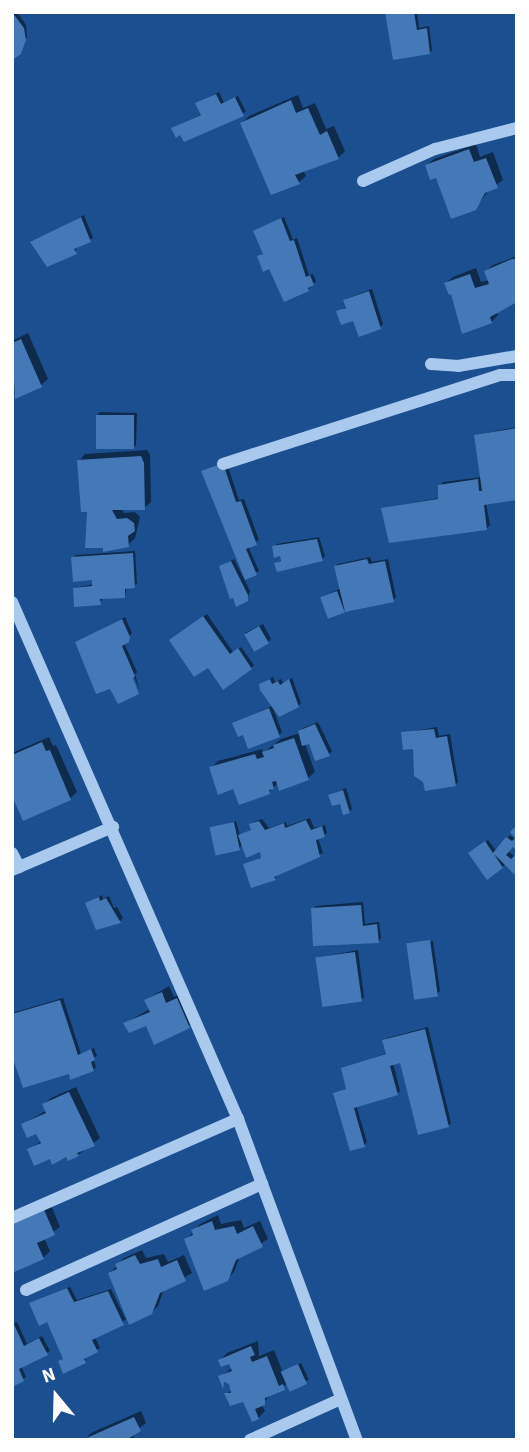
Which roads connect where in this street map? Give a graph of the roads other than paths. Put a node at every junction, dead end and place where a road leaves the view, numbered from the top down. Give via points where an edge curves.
1 (517, 128) edge
2 (363, 181) dead end
3 (517, 356) edge
4 (431, 364) dead end
5 (517, 375) edge
6 (223, 464) dead end
7 (12, 602) edge
8 (113, 827) junction
9 (12, 853) edge
10 (15, 868) edge
11 (239, 1119) junction
12 (262, 1184) junction
13 (12, 1218) edge
14 (26, 1290) dead end
15 (341, 1399) junction
16 (250, 1440) edge
17 (358, 1440) edge

1 - 2 street via 435,149
3 - 4 street via 458,366
5 - 6 street via 500,375
7 - 8 street
8 - 10 street
8 - 11 street
9 - 10 street
11 - 12 street
11 - 13 street
12 - 14 street
12 - 15 street
15 - 16 street
15 - 17 street

